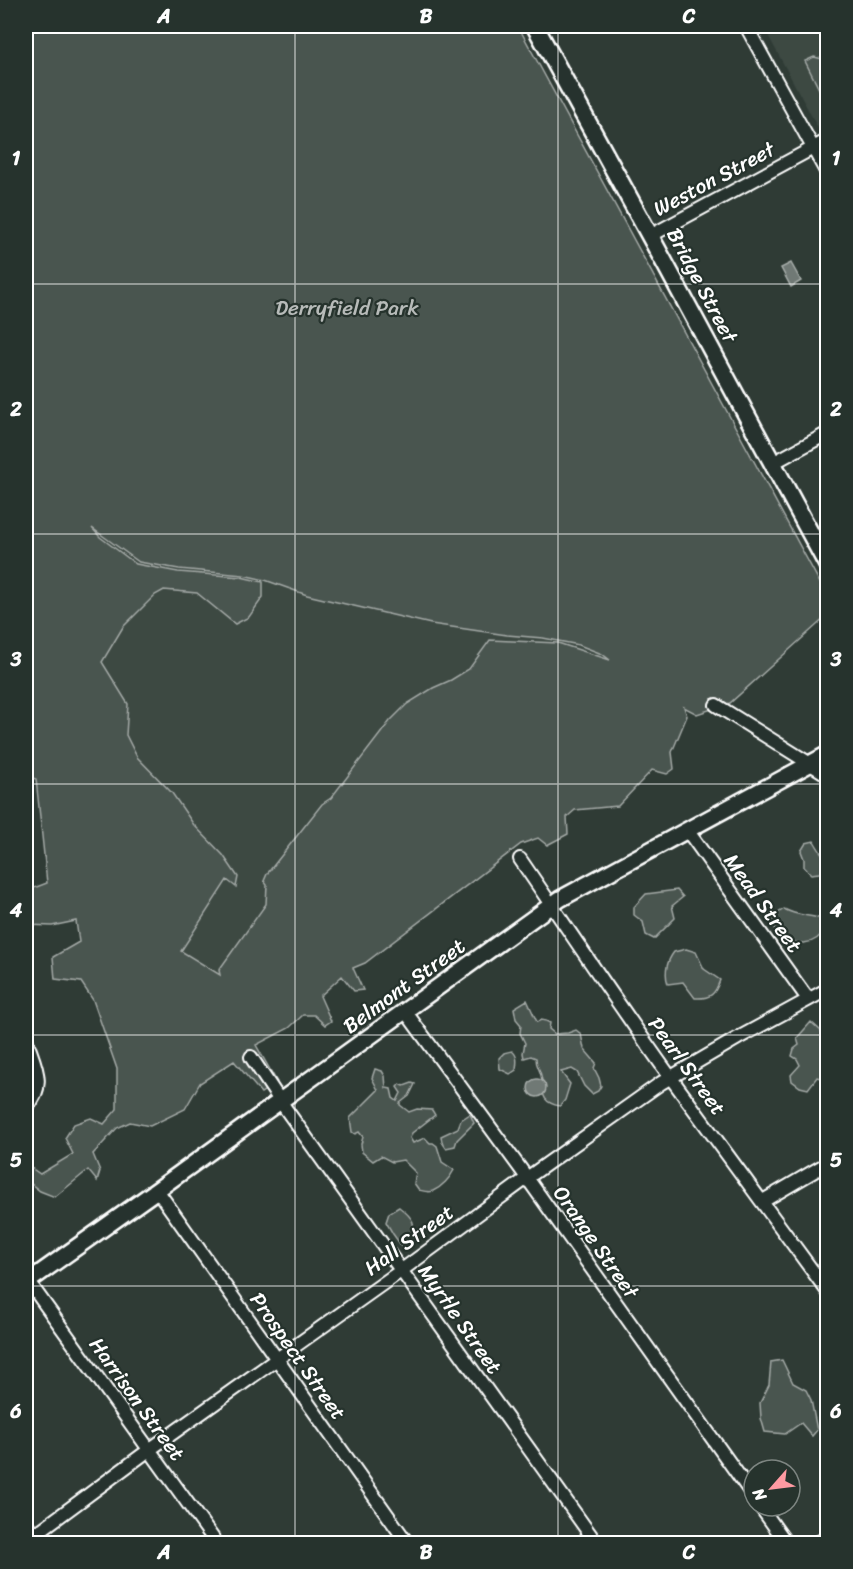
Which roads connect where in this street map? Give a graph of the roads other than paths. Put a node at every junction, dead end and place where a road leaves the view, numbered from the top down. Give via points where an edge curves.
1 (535, 26) edge
2 (746, 26) edge
3 (828, 140) edge
4 (813, 148) junction
5 (828, 174) edge
6 (650, 236) junction
7 (828, 434) edge
8 (773, 463) junction
9 (828, 566) edge
10 (716, 705) dead end
11 (828, 754) edge
12 (804, 761) junction
13 (828, 775) edge
14 (687, 830) junction
15 (520, 859) dead end
16 (551, 906) junction
17 (828, 989) edge
18 (808, 999) junction
19 (405, 1011) junction
20 (26, 1039) edge
21 (251, 1057) dead end
22 (670, 1077) junction
23 (281, 1101) junction
24 (26, 1108) edge
25 (828, 1163) edge
26 (527, 1178) junction
27 (157, 1190) junction
28 (763, 1202) junction
29 (402, 1270) junction
30 (26, 1281) edge
31 (828, 1292) edge
32 (277, 1360) junction
33 (149, 1450) junction
34 (742, 1480) edge
35 (769, 1518) edge
36 (26, 1523) edge
37 (828, 1537) edge
38 (33, 1540) edge
39 (217, 1544) edge
40 (408, 1544) edge
41 (597, 1544) edge
42 (788, 1544) edge
43 (815, 1544) edge

1 - 6 main road, Bridge Street
2 - 4 street
3 - 4 street, Weston Street
4 - 5 street
4 - 6 street, Weston Street
6 - 8 main road, Bridge Street
7 - 8 street
8 - 9 main road, Bridge Street
10 - 12 street
11 - 12 street, Belmont Street
12 - 13 street
12 - 14 street, Belmont Street
14 - 16 street, Belmont Street
14 - 18 street, Mead Street
15 - 16 street, Pearl Street
16 - 19 street, Belmont Street
16 - 22 street, Pearl Street
17 - 18 street, Hall Street
18 - 22 street, Hall Street
19 - 23 street, Belmont Street
19 - 26 street, Orange Street
20 - 24 street via 38,1085
21 - 23 street, Myrtle Street
22 - 26 street, Hall Street
22 - 28 street, Pearl Street
23 - 27 street, Belmont Street
23 - 29 street, Myrtle Street
25 - 28 street
26 - 29 street, Hall Street
26 - 34 street, Orange Street
27 - 30 street, Belmont Street
27 - 32 street, Prospect Street
28 - 31 street, Pearl Street
29 - 32 street, Hall Street
29 - 41 street, Myrtle Street
30 - 33 street, Harrison Street
32 - 33 street, Hall Street
32 - 40 street, Prospect Street
33 - 38 street, Hall Street
33 - 39 street, Harrison Street
35 - 42 street
36 - 38 street
37 - 43 street

